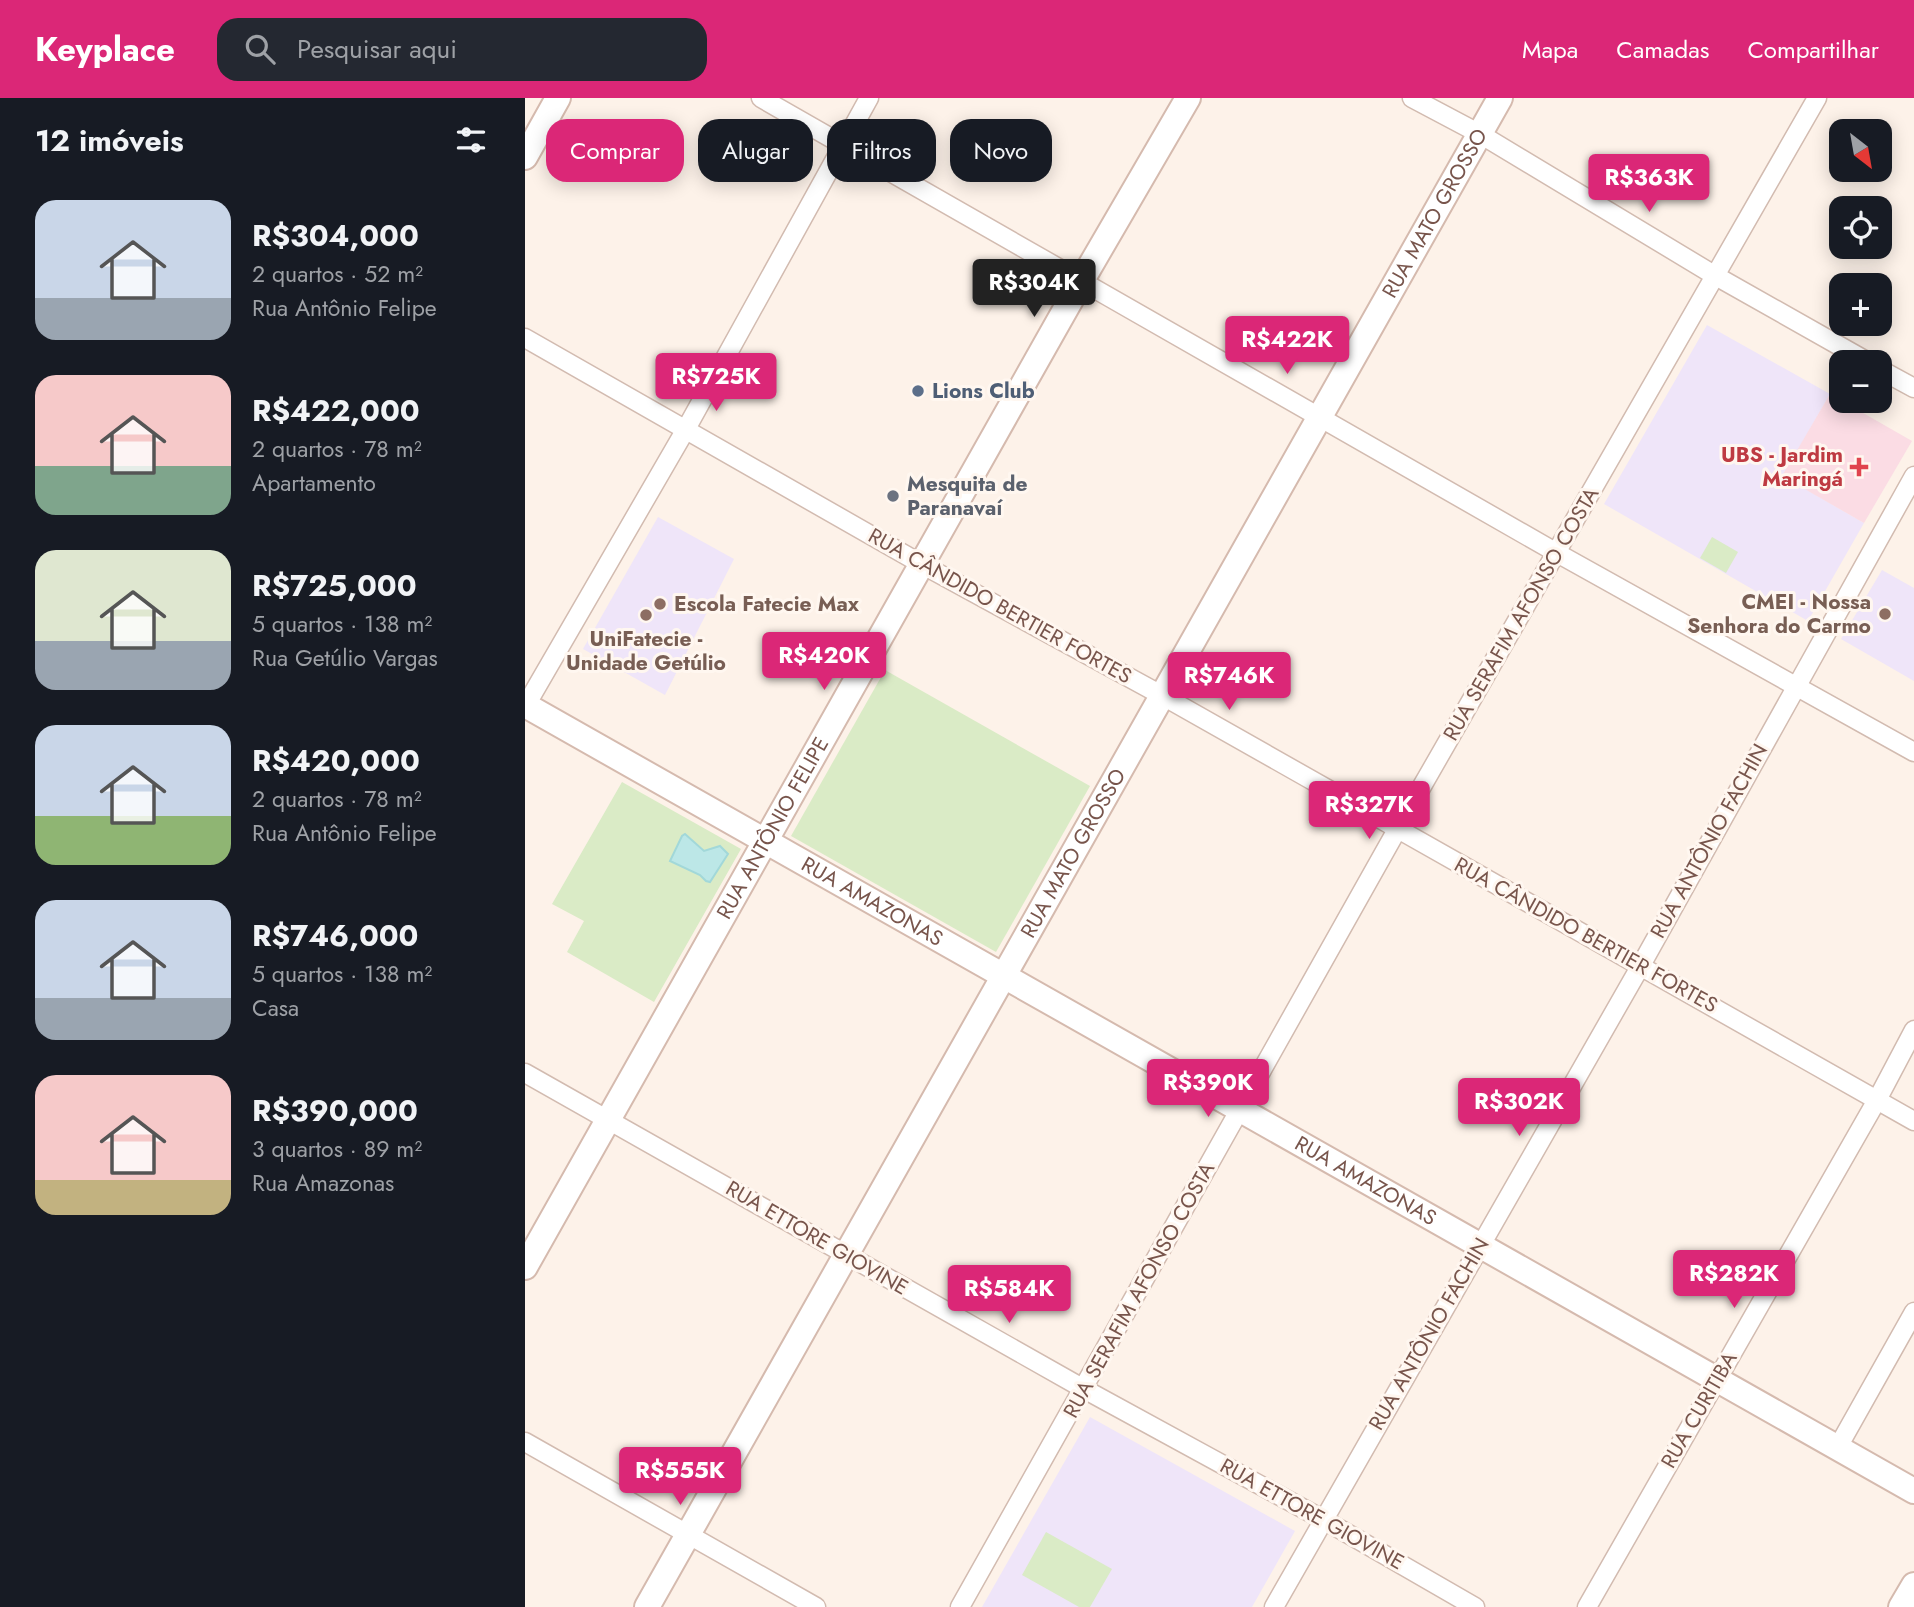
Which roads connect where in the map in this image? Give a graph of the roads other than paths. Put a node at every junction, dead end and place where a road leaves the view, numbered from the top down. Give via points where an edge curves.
1 (558, 98) edge
2 (761, 98) edge
3 (869, 98) edge
4 (1188, 98) edge
5 (1412, 98) edge
6 (1500, 98) edge
7 (1817, 98) edge
8 (857, 119) edge
9 (827, 134) edge
10 (1480, 134) junction
11 (525, 157) edge
12 (827, 172) edge
13 (911, 182) edge
14 (1714, 275) junction
15 (1082, 280) junction
16 (525, 338) edge
17 (1847, 350) edge
18 (1892, 376) edge
19 (1914, 388) edge
20 (1321, 417) junction
21 (686, 429) junction
22 (1914, 476) edge
23 (1557, 553) junction
24 (923, 565) junction
25 (1795, 686) junction
26 (1163, 696) junction
27 (525, 706) edge
28 (1914, 752) edge
29 (1398, 828) junction
30 (765, 842) junction
31 (1640, 967) junction
32 (1005, 976) junction
33 (1914, 1030) edge
34 (525, 1073) edge
35 (1877, 1100) junction
36 (1240, 1111) junction
37 (608, 1120) junction
38 (1914, 1121) edge
39 (1479, 1246) junction
40 (846, 1254) junction
41 (525, 1267) edge
42 (1914, 1312) edge
43 (1717, 1379) junction
44 (1084, 1389) junction
45 (525, 1442) edge
46 (1838, 1447) junction
47 (1914, 1491) edge
48 (1324, 1520) junction
49 (688, 1534) junction
50 (1914, 1585) edge
51 (647, 1607) edge
52 (816, 1607) edge
53 (960, 1607) edge
54 (1274, 1607) edge
55 (1475, 1607) edge
56 (1587, 1607) edge
57 (1901, 1607) edge

1 - 11 street
2 - 9 street
3 - 8 street
4 - 15 street, RUA ANTÔNIO FELIPE
5 - 10 street
6 - 10 street, RUA MATO GROSSO
7 - 14 street, RUA SERAFIM AFONSO COSTA
10 - 14 street
10 - 20 street, RUA MATO GROSSO
12 - 21 street
13 - 15 street
14 - 17 street
14 - 23 street, RUA SERAFIM AFONSO COSTA
15 - 20 street
15 - 24 street, RUA ANTÔNIO FELIPE
16 - 21 street, RUA CÂNDIDO BERTIER FORTES
18 - 19 street
20 - 23 street
20 - 26 street, RUA MATO GROSSO
21 - 24 street, RUA CÂNDIDO BERTIER FORTES
21 - 27 street
22 - 25 street, RUA ANTÔNIO FACHIN
23 - 25 street
23 - 29 street, RUA SERAFIM AFONSO COSTA
24 - 26 street, RUA CÂNDIDO BERTIER FORTES
24 - 30 street, RUA ANTÔNIO FELIPE
25 - 28 street
25 - 31 street, RUA ANTÔNIO FACHIN
26 - 29 street, RUA CÂNDIDO BERTIER FORTES
26 - 32 street, RUA MATO GROSSO
27 - 30 street, RUA AMAZONAS
29 - 31 street, RUA CÂNDIDO BERTIER FORTES
29 - 36 street, RUA SERAFIM AFONSO COSTA
30 - 32 street, RUA AMAZONAS
30 - 37 street, RUA ANTÔNIO FELIPE
31 - 35 street, RUA CÂNDIDO BERTIER FORTES
31 - 39 street, RUA ANTÔNIO FACHIN
32 - 36 street, RUA AMAZONAS
32 - 40 street, RUA MATO GROSSO
33 - 35 street, RUA CURITIBA
34 - 37 street, RUA ETTORE GIOVINE
35 - 38 street, RUA CÂNDIDO BERTIER FORTES
35 - 43 street, RUA CURITIBA
36 - 39 street, RUA AMAZONAS
36 - 44 street, RUA SERAFIM AFONSO COSTA
37 - 40 street, RUA ETTORE GIOVINE
37 - 41 street, RUA ANTÔNIO FELIPE
39 - 43 street, RUA AMAZONAS
39 - 48 street, RUA ANTÔNIO FACHIN
40 - 44 street, RUA ETTORE GIOVINE
40 - 49 street, RUA MATO GROSSO
42 - 46 street
43 - 46 street, RUA AMAZONAS
43 - 56 street, RUA CURITIBA
44 - 48 street, RUA ETTORE GIOVINE
44 - 53 street, RUA SERAFIM AFONSO COSTA
45 - 49 street
46 - 47 street, RUA AMAZONAS
48 - 54 street, RUA ANTÔNIO FACHIN
48 - 55 street, RUA ETTORE GIOVINE
49 - 51 street, RUA MATO GROSSO
49 - 52 street
50 - 57 street

